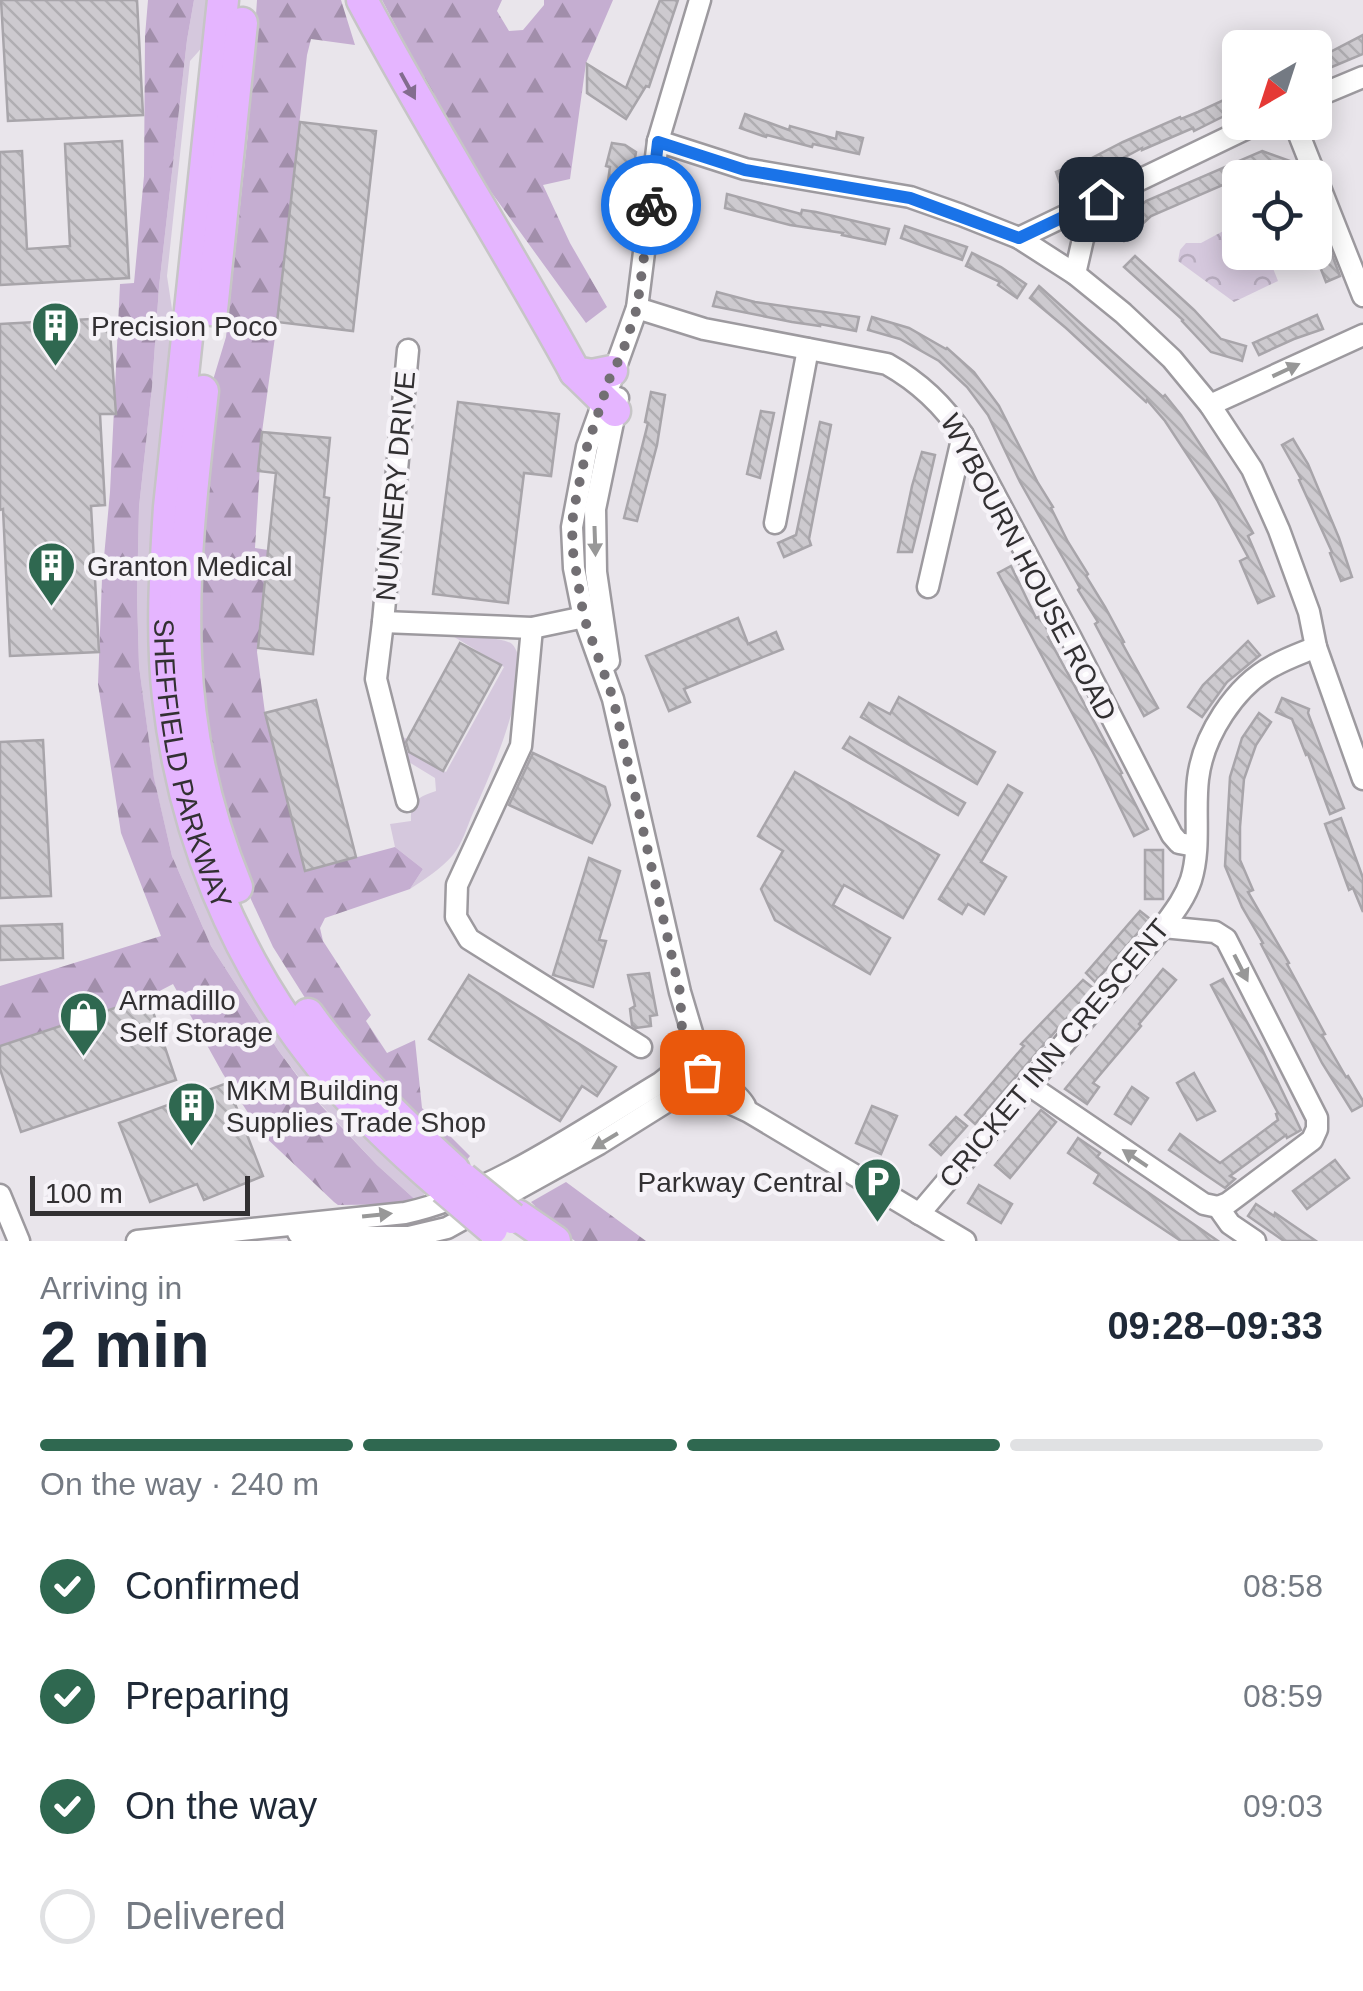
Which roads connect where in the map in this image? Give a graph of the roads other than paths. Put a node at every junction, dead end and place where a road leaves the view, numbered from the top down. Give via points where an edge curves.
1 (223, 0) edge
2 (244, 0) edge
3 (362, 0) edge
4 (700, 0) edge
5 (1363, 77) edge
6 (1332, 91) edge
7 (1223, 140) edge
8 (1301, 140) edge
9 (658, 142) junction
10 (1101, 199) junction
11 (1019, 238) junction
12 (1075, 274) junction
13 (1363, 296) edge
14 (637, 308) junction
15 (1363, 335) edge
16 (808, 349) junction
17 (408, 350) dead end
18 (613, 385) junction
19 (1210, 405) junction
20 (964, 435) junction
21 (775, 522) dead end
22 (928, 588) dead end
23 (594, 615) junction
24 (383, 622) junction
25 (532, 628) junction
26 (1316, 646) junction
27 (1363, 779) edge
28 (406, 801) dead end
29 (1195, 846) junction
30 (1164, 927) junction
31 (641, 1047) dead end
32 (689, 1074) junction
33 (1029, 1085) junction
34 (462, 1186) junction
35 (0, 1196) edge
36 (1218, 1207) junction
37 (919, 1214) junction
38 (507, 1226) edge
39 (19, 1241) edge
40 (137, 1241) edge
41 (540, 1241) edge
42 (555, 1241) edge
43 (965, 1241) edge
44 (1254, 1241) edge

1 - 34 highway, SHEFFIELD PARKWAY via 164,583 179,772 222,904 301,1040 378,1129
2 - 34 highway, SHEFFIELD PARKWAY via 188,534 186,657 199,764 230,870 278,970 354,1074
3 -> 18 highway via 575,372
4 - 9 street
5 - 6 street
7 - 10 street
8 - 13 street
9 - 11 street via 745,170 910,198
9 - 14 street
10 - 11 street
10 - 12 street
11 - 12 street
12 - 19 street via 1172,359
14 - 16 street, WYBOURN HOUSE ROAD
14 - 18 street
19 -> 15 street
16 - 20 street, WYBOURN HOUSE ROAD via 888,364 930,393
16 - 21 street
17 - 24 street, NUNNERY DRIVE
18 -> 23 street via 594,509
18 - 23 street via 587,447 572,527 574,568
19 - 26 street via 1272,515
20 - 22 street
20 - 29 street, WYBOURN HOUSE ROAD via 1172,835
23 - 25 street, NUNNERY DRIVE
23 - 32 street via 680,992
24 - 25 street, NUNNERY DRIVE
24 - 28 street, NUNNERY DRIVE via 376,679
25 - 31 street via 521,746 457,885 456,917 469,938
26 - 27 street
26 - 29 street, CRICKET INN CRESCENT via 1261,674 1218,724 1198,778
29 - 30 street, CRICKET INN CRESCENT via 1187,890
30 - 33 street, CRICKET INN CRESCENT
30 -> 36 street via 1226,939 1317,1118 1312,1140
32 - 37 street via 721,1100
32 - 40 street via 447,1228 420,1236 246,1231
36 -> 33 street via 1204,1204
33 - 37 street, CRICKET INN CRESCENT
34 - 38 highway, SHEFFIELD PARKWAY, bridge
35 - 39 street
36 - 44 street
37 - 43 street
38 - 41 highway, SHEFFIELD PARKWAY
38 - 42 highway

